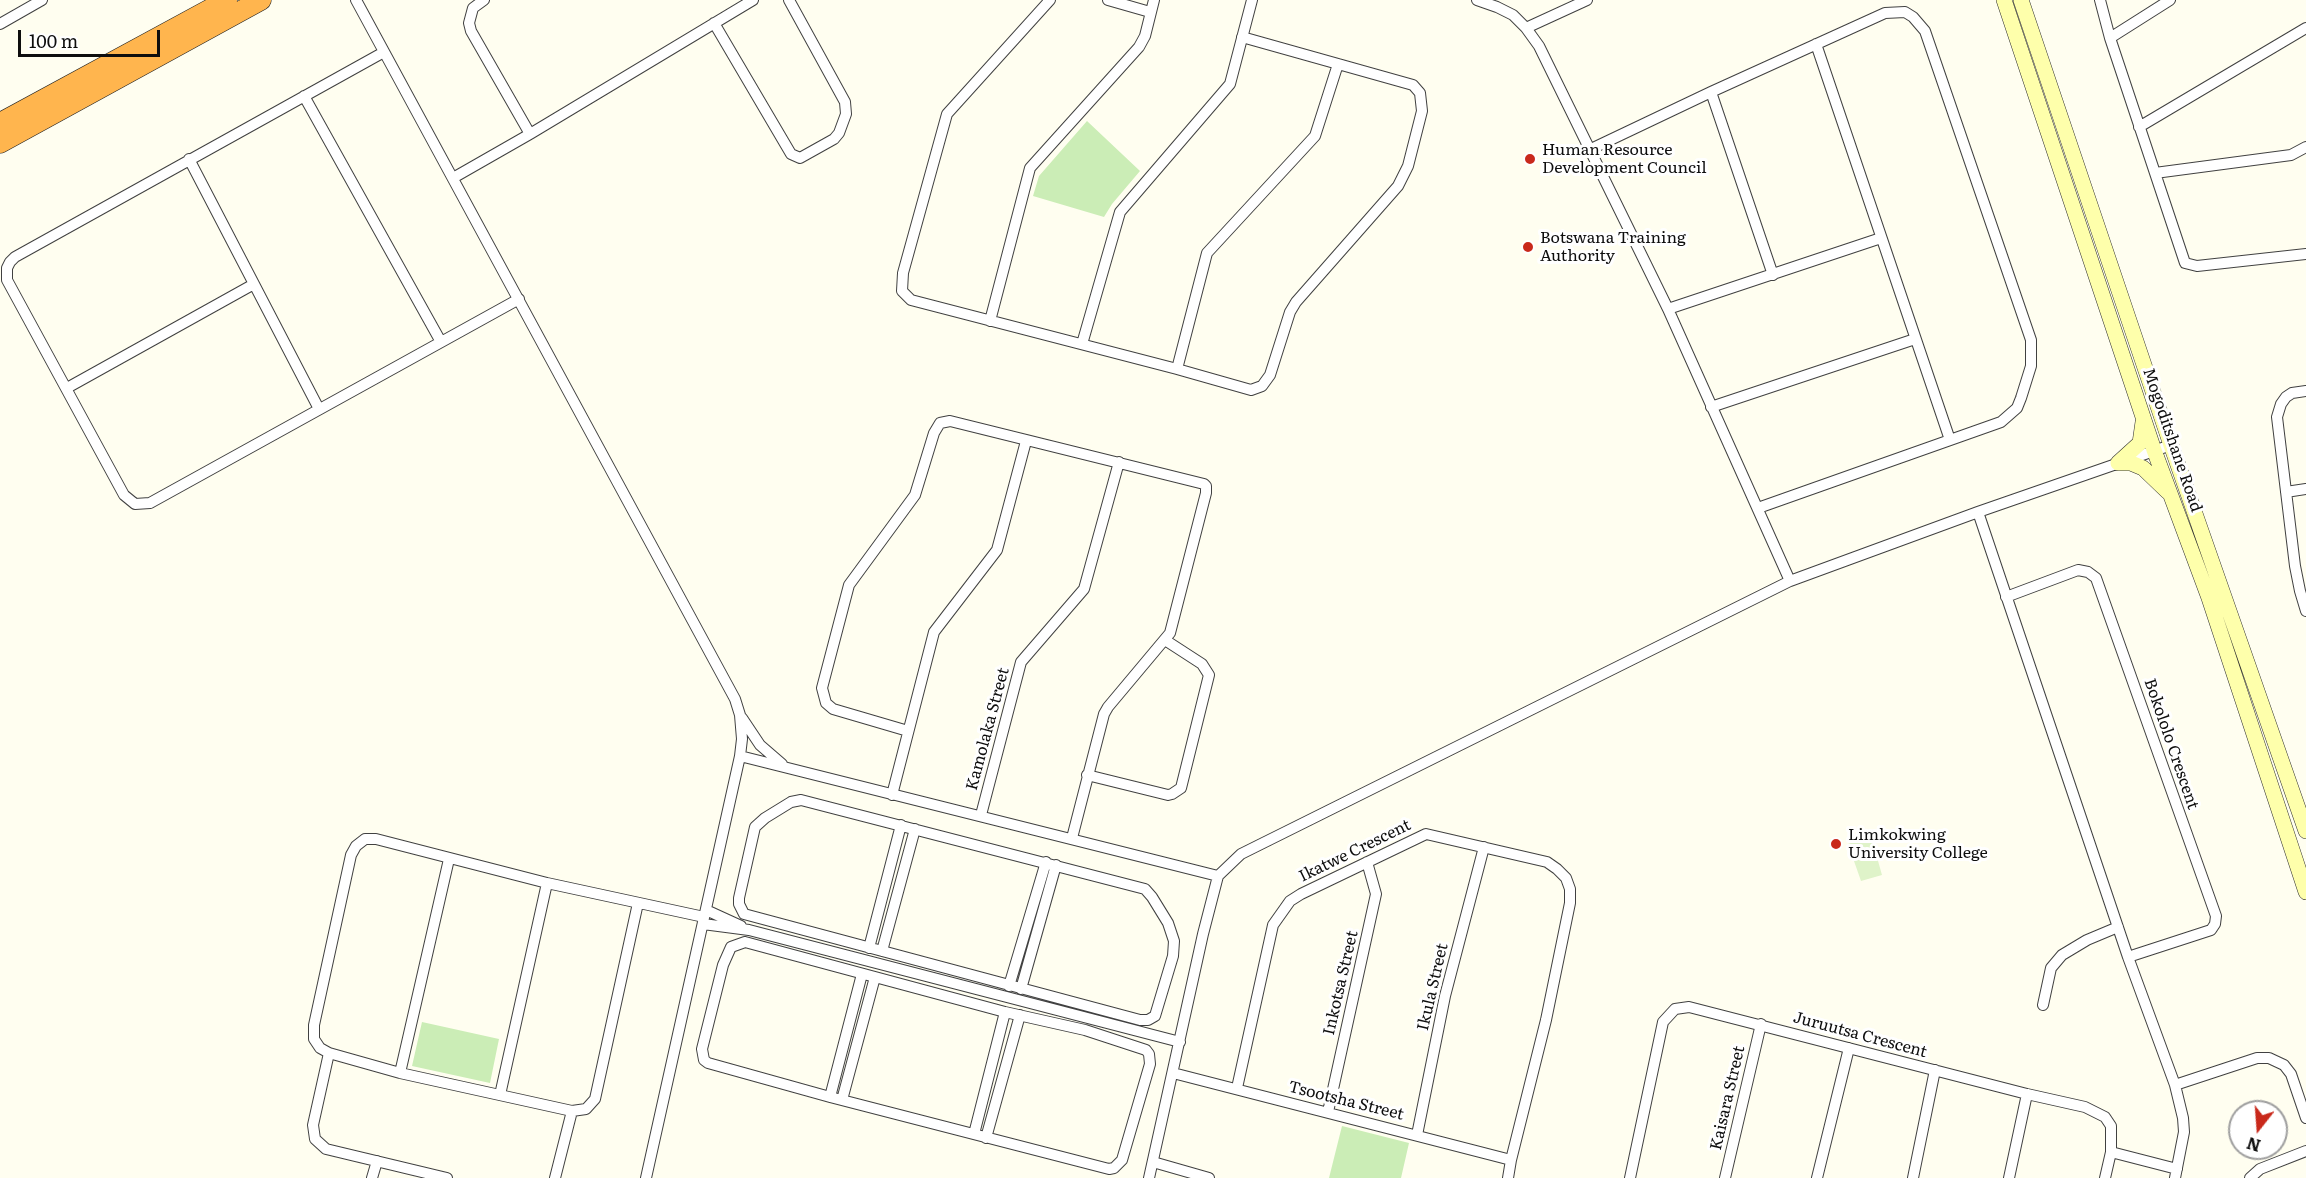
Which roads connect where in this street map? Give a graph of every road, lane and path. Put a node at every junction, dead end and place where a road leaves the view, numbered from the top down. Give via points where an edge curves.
1 (42, 0) edge
2 (227, 0) edge
3 (261, 0) edge
4 (356, 0) edge
5 (484, 0) edge
6 (753, 0) edge
7 (789, 0) edge
8 (1050, 0) edge
9 (1108, 0) edge
10 (1154, 0) edge
11 (1252, 0) edge
12 (1476, 0) edge
13 (1587, 0) edge
14 (2004, 0) edge
15 (2021, 0) edge
16 (2100, 0) edge
17 (2170, 0) edge
18 (29, 3) edge
19 (1150, 12) junction
20 (714, 23) junction
21 (0, 24) edge
22 (1526, 28) junction
23 (2306, 28) edge
24 (1242, 37) junction
25 (2110, 38) junction
26 (1816, 44) junction
27 (384, 52) junction
28 (1338, 64) junction
29 (1711, 92) junction
30 (304, 96) junction
31 (0, 123) edge
32 (2139, 128) junction
33 (530, 134) junction
34 (0, 143) edge
35 (2306, 147) edge
36 (1589, 150) junction
37 (189, 159) junction
38 (2155, 172) junction
39 (453, 178) junction
40 (1881, 238) junction
41 (2306, 254) edge
42 (1773, 275) junction
43 (254, 284) junction
44 (519, 299) junction
45 (1668, 309) junction
46 (990, 321) junction
47 (1916, 339) junction
48 (441, 342) junction
49 (1082, 344) junction
50 (1177, 369) junction
51 (67, 388) junction
52 (2306, 391) edge
53 (1711, 407) junction
54 (319, 409) junction
55 (2143, 417) junction
56 (1950, 440) junction
57 (1026, 441) junction
58 (2171, 445) junction
59 (2154, 450) junction
60 (1119, 462) junction
61 (2118, 463) junction
62 (2306, 489) edge
63 (2286, 492) junction
64 (2172, 496) junction
65 (1758, 508) junction
66 (1978, 512) junction
67 (1790, 581) junction
68 (2303, 591) edge
69 (2006, 597) junction
70 (2306, 611) edge
71 (1165, 640) junction
72 (740, 715) junction
73 (908, 731) junction
74 (740, 756) junction
75 (786, 767) junction
76 (1087, 775) junction
77 (892, 795) junction
78 (981, 815) junction
79 (901, 825) junction
80 (915, 829) junction
81 (2306, 831) edge
82 (1072, 838) junction
83 (1484, 847) junction
84 (449, 859) junction
85 (2301, 859) edge
86 (1367, 862) junction
87 (1051, 864) junction
88 (1218, 876) junction
89 (547, 883) junction
90 (2306, 892) edge
91 (638, 903) junction
92 (704, 917) junction
93 (2118, 927) junction
94 (802, 931) junction
95 (799, 943) junction
96 (869, 948) junction
97 (882, 951) junction
98 (796, 956) junction
99 (2128, 957) junction
100 (862, 974) junction
101 (944, 975) junction
102 (875, 977) junction
103 (1009, 986) junction
104 (1021, 989) junction
105 (940, 994) junction
106 (2043, 1005) dead end
107 (1005, 1012) junction
108 (1090, 1012) junction
109 (1020, 1015) junction
110 (1761, 1024) junction
111 (1085, 1030) junction
112 (1180, 1042) junction
113 (1849, 1047) junction
114 (329, 1053) junction
115 (1935, 1070) junction
116 (400, 1073) junction
117 (1173, 1073) junction
118 (2175, 1085) junction
119 (1237, 1088) junction
120 (2027, 1094) junction
121 (500, 1095) junction
122 (830, 1097) junction
123 (842, 1100) junction
124 (573, 1111) junction
125 (1328, 1112) junction
126 (2306, 1118) edge
127 (974, 1134) junction
128 (1418, 1135) junction
129 (986, 1138) junction
130 (2306, 1151) edge
131 (2111, 1152) junction
132 (1511, 1160) junction
133 (377, 1161) junction
134 (1153, 1162) junction
135 (2176, 1173) edge
136 (372, 1178) edge
137 (447, 1178) edge
138 (555, 1178) edge
139 (645, 1178) edge
140 (1149, 1178) edge
141 (1209, 1178) edge
142 (1508, 1178) edge
143 (1630, 1178) edge
144 (1725, 1178) edge
145 (1817, 1178) edge
146 (1913, 1178) edge
147 (2009, 1178) edge
148 (2105, 1178) edge
149 (2250, 1178) edge

1 - 18 street
2 - 31 highway
3 - 34 highway
4 - 27 street
5 - 33 street via 470,15 471,31
6 - 20 street
7 - 20 street via 845,102 846,114 834,139 800,158 791,154
8 - 46 street via 947,114 903,273 902,291 911,300
9 - 19 street
10 - 19 street
11 - 24 street
12 - 22 street via 1513,15
13 - 22 street
14 - 55 main road, Mogoditshane Road
15 - 58 main road, Mogoditshane Road
16 - 25 street
17 - 25 street
18 - 21 street
19 - 46 street via 1139,47 1030,168
20 - 33 street
22 - 36 street via 1539,46
23 - 32 street
24 - 28 street
24 - 49 street via 1224,93 1120,212
25 - 32 street
26 - 29 street
26 - 40 street
26 - 56 street via 1885,13 1905,12 1920,23 2031,340 2031,366 2017,408 2001,422
27 - 30 street
27 - 39 street
28 - 50 street via 1315,136 1207,253
28 - 50 street via 1413,85 1420,93 1422,111 1404,177 1292,307 1270,375 1262,386 1251,390
29 - 36 street
29 - 42 street
30 - 37 street
30 - 48 street
32 - 38 street
33 - 39 street
35 - 38 street via 2291,155
36 - 45 street
37 - 43 street
37 - 51 street via 10,262 7,280
38 - 41 street via 2183,260 2188,265
39 - 44 street
40 - 42 street
40 - 47 street
42 - 45 street
43 - 51 street
43 - 54 street
44 - 48 street
44 - 72 street via 735,699
45 - 53 street
46 - 49 street
47 - 53 street
47 - 56 street
48 - 54 street
49 - 50 street
51 - 54 street via 124,495 128,501 143,505
52 - 63 street via 2286,397 2278,411
53 - 65 street
55 - 59 main road, Mogoditshane Road
55 - 61 main road via 2140,444
56 - 65 street
57 - 60 street
57 - 73 street via 997,550 934,632
57 - 73 street via 950,421 940,423 915,495 849,585 822,695 833,710 842,714
58 - 59 street
58 - 81 main road, Mogoditshane Road
59 - 61 street
59 - 64 main road, Mogoditshane Road
60 - 71 street via 1206,486 1173,625
60 - 78 street, Kamolaka Street via 1084,589 1021,662
61 - 64 main road via 2143,468
61 - 66 street
62 - 63 street
63 - 68 street
64 - 85 main road, Mogoditshane Road
65 - 67 street
66 - 67 street
66 - 69 street
67 - 88 street via 1241,854
68 - 70 street
69 - 93 street
69 - 99 street, Bokololo Crescent via 2078,570 2096,578 2216,916 2211,930
71 - 76 street via 1108,707
71 - 76 street via 1202,664 1209,675 1181,788 1168,795
72 - 74 street
72 - 75 street via 760,745
73 - 77 street
74 - 75 street
74 - 92 street
75 - 77 street
76 - 82 street
77 - 78 street
78 - 82 street
79 - 80 street
79 - 94 street via 801,800 759,822 753,832 739,898 741,910 750,917
79 - 96 street
80 - 87 street
80 - 97 street
82 - 88 street
83 - 86 street, Ikatwe Crescent via 1426,834
83 - 128 street, Ikula Street via 1445,996
83 - 132 street, Ikatwe Crescent via 1547,862 1566,878 1570,889 1546,1020
84 - 89 street
84 - 114 street via 376,839 365,839 356,846 314,1025 314,1039
84 - 116 street
85 - 90 main road, Mogoditshane Road
86 - 119 street, Ikatwe Crescent via 1300,894 1273,925
86 - 125 street, Inkotsa Street via 1376,894
87 - 103 street
87 - 104 street
87 - 108 street via 1145,889 1172,933 1173,956 1158,1011 1152,1019
88 - 112 street
89 - 91 street
89 - 121 street
91 - 92 street
91 - 124 street via 595,1099 586,1109
92 - 95 street
92 - 139 street
93 - 99 street
93 - 106 street via 2062,955 2051,968
94 - 95 street
94 - 96 street
95 - 98 street
95 - 101 street
96 - 97 street
97 - 101 street
98 - 100 street
98 - 122 street via 745,942 731,947 723,965 702,1054 714,1066
99 - 118 street
100 - 102 street
100 - 122 street
101 - 103 street
101 - 105 street
101 - 108 street
102 - 105 street
102 - 123 street
103 - 104 street
104 - 108 street
105 - 107 street
107 - 109 street
107 - 127 street
108 - 111 street
108 - 112 street
109 - 111 street
109 - 129 street
110 - 113 street, Juruutsa Crescent
110 - 143 street, Juruutsa Crescent via 1689,1007 1669,1014 1664,1022
110 - 144 street, Kaisara Street
111 - 129 street via 1139,1047 1149,1054 1142,1099 1118,1165 1109,1169
112 - 117 street
113 - 115 street, Juruutsa Crescent
113 - 145 street
114 - 116 street
114 - 133 street via 313,1125 315,1139 326,1149
115 - 120 street, Juruutsa Crescent
115 - 146 street
116 - 121 street
117 - 119 street, Tsootsha Street
117 - 134 street
118 - 126 street via 2258,1058 2269,1058 2284,1065 2291,1074
118 - 135 street via 2184,1132
119 - 125 street, Tsootsha Street
120 - 131 street, Juruutsa Crescent via 2085,1107 2105,1117 2111,1126
120 - 147 street
121 - 124 street
122 - 123 street
123 - 127 street
124 - 138 street
125 - 128 street, Tsootsha Street
127 - 129 street
128 - 132 street, Tsootsha Street
130 - 149 street via 2260,1169
131 - 135 street
131 - 148 street
132 - 142 street, Ikatwe Crescent
133 - 136 street
133 - 137 street
134 - 140 street
134 - 141 street

